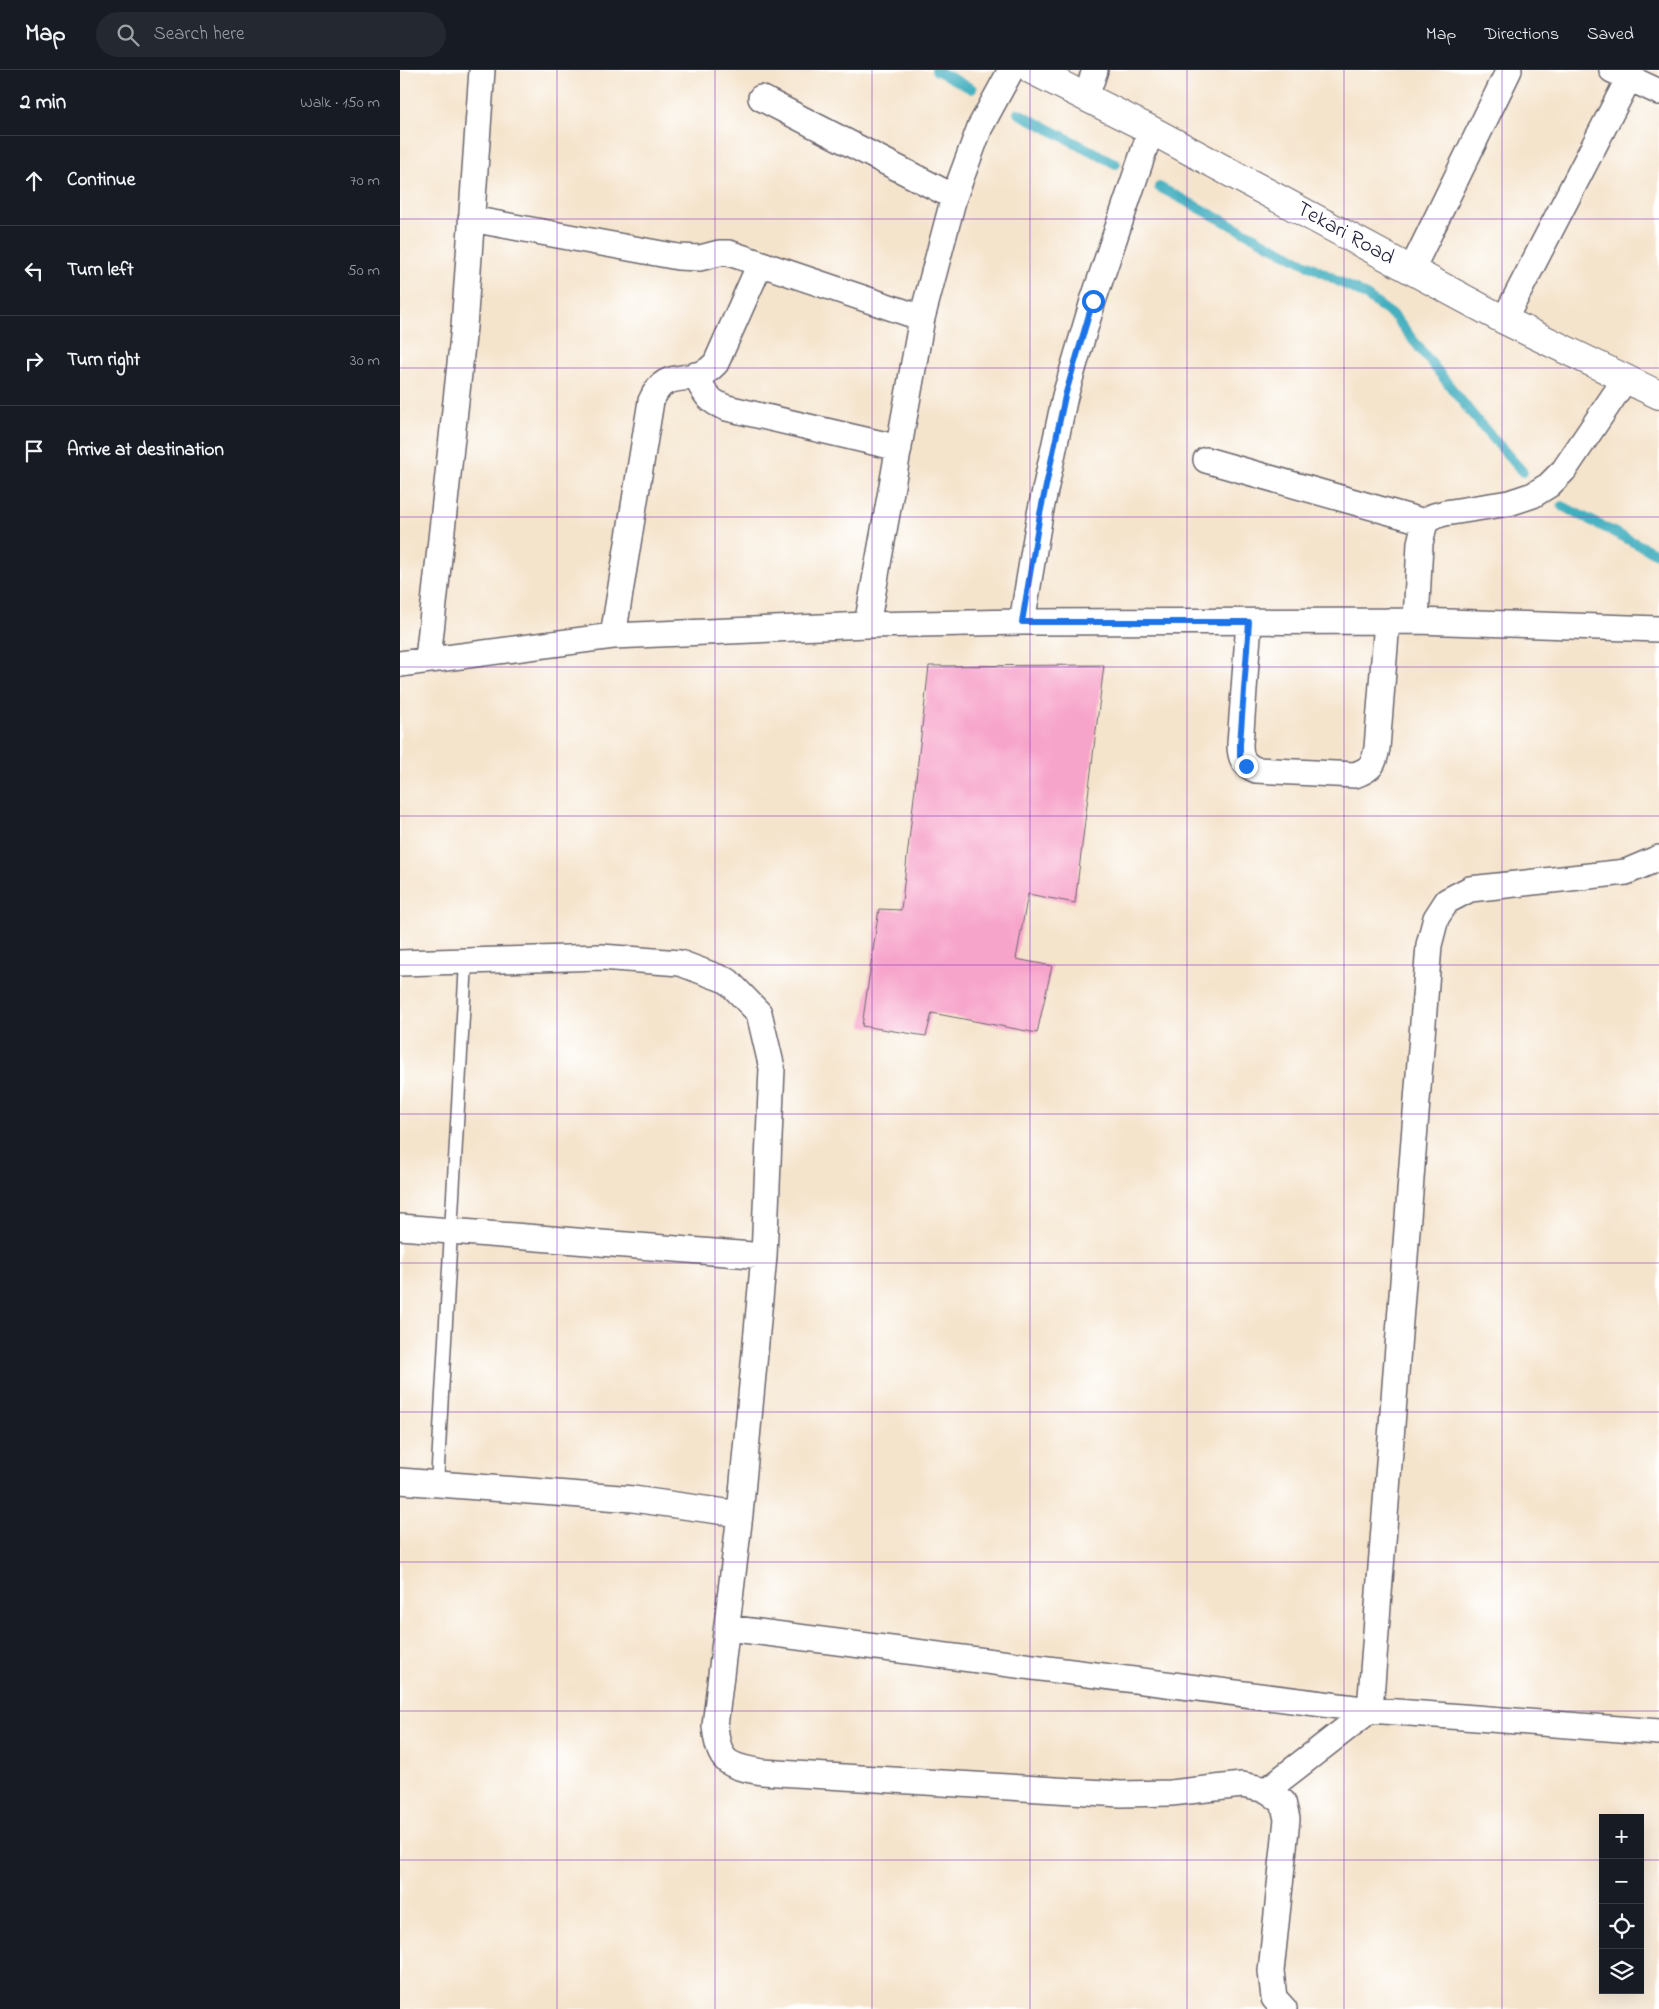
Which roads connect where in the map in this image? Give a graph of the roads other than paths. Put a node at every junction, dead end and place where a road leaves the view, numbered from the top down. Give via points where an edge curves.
1 (482, 70) edge
2 (1011, 70) edge
3 (1032, 70) edge
4 (1095, 70) edge
5 (1509, 70) edge
6 (1620, 74) edge
7 (1659, 92) edge
8 (1086, 97) junction
9 (761, 98) dead end
10 (1151, 130) junction
11 (954, 197) junction
12 (471, 219) junction
13 (760, 264) junction
14 (1411, 271) junction
15 (922, 318) junction
16 (1504, 320) junction
17 (695, 375) junction
18 (1626, 378) junction
19 (1659, 395) edge
20 (899, 448) junction
21 (1206, 460) dead end
22 (1425, 522) junction
23 (1387, 621) junction
24 (1416, 621) junction
25 (1022, 622) junction
26 (1249, 622) junction
27 (867, 626) junction
28 (1659, 630) edge
29 (614, 636) junction
30 (428, 659) junction
31 (400, 664) edge
32 (1659, 858) edge
33 (466, 962) junction
34 (400, 964) edge
35 (400, 1227) edge
36 (450, 1231) junction
37 (764, 1256) junction
38 (400, 1481) edge
39 (437, 1484) junction
40 (740, 1514) junction
41 (726, 1628) junction
42 (1370, 1710) junction
43 (1659, 1732) edge
44 (1267, 1790) junction
45 (1284, 2009) edge

1 - 12 street
2 - 11 street via 980,127
3 - 8 highway, Tekari Road
4 - 8 street
5 - 14 street
6 - 7 street
6 - 16 street
8 - 10 highway, Tekari Road
9 - 11 street
10 - 14 highway, Tekari Road
10 - 25 street via 1093,301 1065,396 1040,514
11 - 15 street
12 - 13 street via 678,257 700,258 729,253
12 - 30 street via 454,433
13 - 15 street
13 - 17 street via 720,356 706,372
14 - 16 highway, Tekari Road
15 - 20 street
16 - 18 highway, Tekari Road
17 - 20 street via 705,393 721,406
17 - 29 street via 663,382 651,401
18 - 19 highway, Tekari Road
18 - 22 street via 1564,470 1549,485 1533,495 1509,503 1445,513
20 - 27 street
21 - 22 street
22 - 24 street via 1420,543
23 - 24 street
23 - 26 street
23 - 26 street via 1377,748 1367,771 1355,775 1256,770 1246,766 1240,756 1240,744
24 - 28 street
25 - 26 street
25 - 27 street
27 - 29 street
29 - 30 street
30 - 31 street
32 - 42 street via 1626,872 1470,889 1447,901 1436,918 1429,945
33 - 34 street
33 - 36 lane
33 - 37 street via 601,957 680,963 728,981 760,1013 772,1068
35 - 36 street
36 - 37 street
36 - 39 lane
37 - 40 street
38 - 39 street
39 - 40 street via 633,1499
40 - 41 street
41 - 42 street
41 - 44 street via 715,1726 717,1744 724,1760 739,1768 1121,1794 1171,1793 1242,1785
42 - 43 street
42 - 44 street
44 - 45 street via 1283,1802 1287,1819 1271,1971 1274,1998

